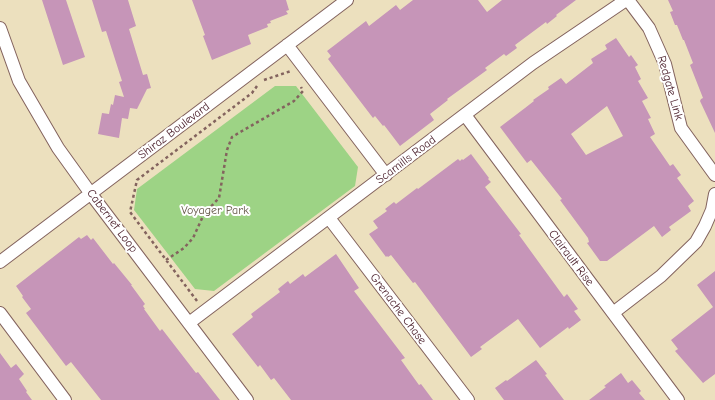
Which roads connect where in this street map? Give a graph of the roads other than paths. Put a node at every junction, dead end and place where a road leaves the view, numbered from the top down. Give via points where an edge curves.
1 (347, 0) edge
2 (627, 0) edge
3 (0, 28) edge
4 (287, 45) junction
5 (465, 115) junction
6 (386, 175) junction
7 (715, 175) edge
8 (91, 194) junction
9 (715, 194) edge
10 (329, 218) junction
11 (0, 262) edge
12 (0, 313) edge
13 (613, 313) junction
14 (189, 323) junction
15 (65, 400) edge
16 (247, 400) edge
17 (468, 400) edge
18 (678, 400) edge

1 - 4 street, Shiraz Boulevard
2 - 5 street, Scamills Road via 533,63
2 - 7 street, Redgate Link via 649,28 665,64 681,128
3 - 8 street, Cabernet Loop via 19,81 58,148
4 - 6 street
4 - 8 street, Shiraz Boulevard
5 - 6 street, Scamills Road
5 - 13 street, Clairault Rise
6 - 10 street, Scamills Road
8 - 11 street, Shiraz Boulevard
8 - 14 street, Cabernet Loop
9 - 13 street via 712,210 696,242 661,276
10 - 14 street, Scamills Road
10 - 17 street, Grenache Chase
12 - 15 street
13 - 18 street, Clairault Rise
14 - 16 street, Cabernet Loop

